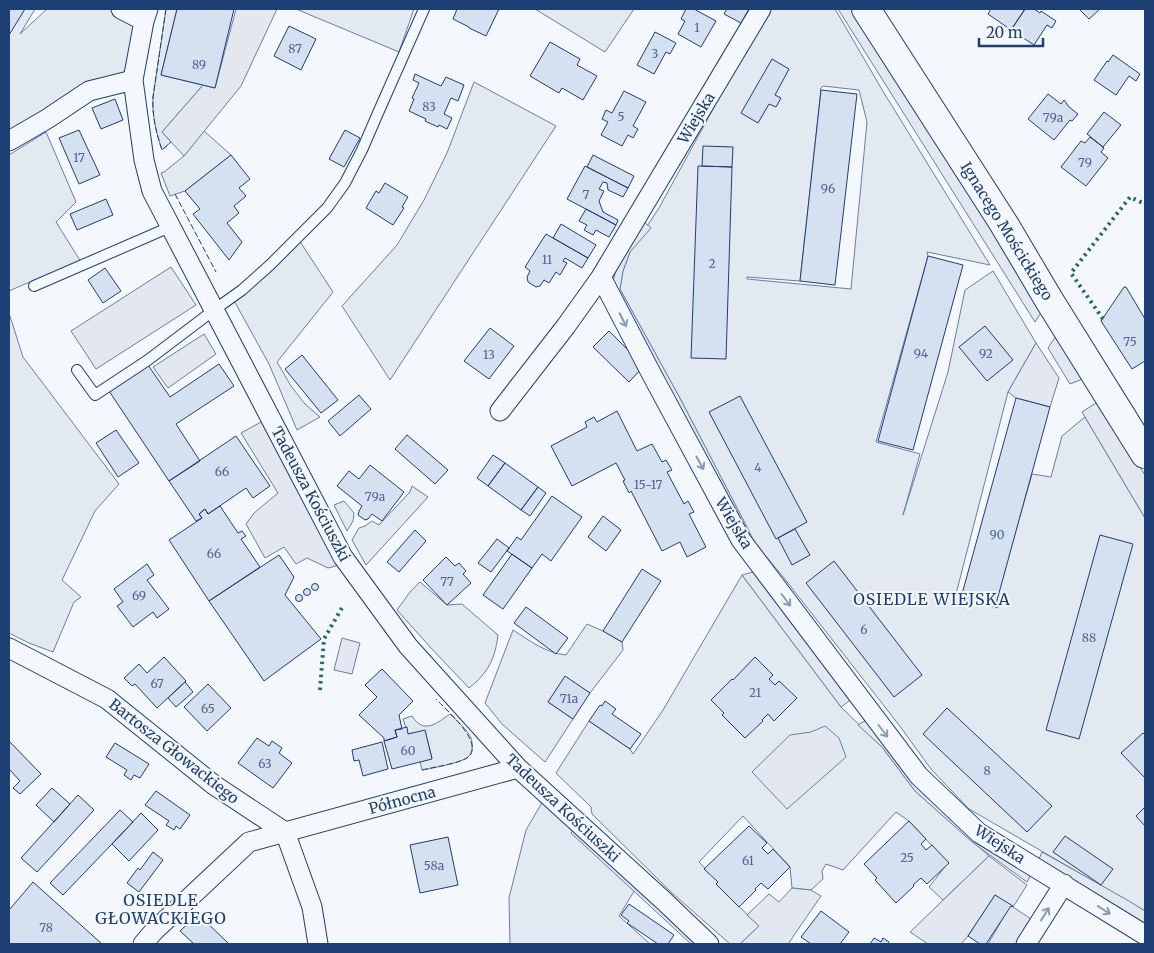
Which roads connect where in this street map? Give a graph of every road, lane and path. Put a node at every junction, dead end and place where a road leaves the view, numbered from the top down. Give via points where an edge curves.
1 (121, 9) edge
2 (424, 9) edge
3 (761, 9) edge
4 (866, 9) edge
5 (146, 15) edge
6 (133, 80) junction
7 (9, 141) edge
8 (170, 227) junction
9 (601, 277) junction
10 (34, 286) dead end
11 (214, 310) junction
12 (77, 370) dead end
13 (500, 411) dead end
14 (1145, 454) edge
15 (9, 648) edge
16 (518, 768) junction
17 (285, 832) junction
18 (1064, 884) junction
19 (1145, 935) edge
20 (144, 944) edge
21 (318, 944) edge
22 (709, 944) edge
23 (1026, 944) edge

1 - 5 street
2 - 11 lane via 345,183 327,208 270,265
3 - 9 street, Wiejska
4 - 14 street, Ignacego Mościckiego via 1004,224
5 - 6 street, Tadeusza Kościuszki
6 - 7 street via 89,91
6 - 8 street, Tadeusza Kościuszki via 148,178
8 - 10 lane
8 - 11 street, Tadeusza Kościuszki
9 - 13 street
9 -> 18 street, Wiejska via 741,540 887,736 918,776 979,833
11 - 12 lane via 148,360 94,395
11 - 16 street, Tadeusza Kościuszki via 343,557 408,646
15 - 17 street, Bartosza Głowackiego via 107,698 214,785
16 - 17 street, Północna
16 - 22 street, Tadeusza Kościuszki
17 - 20 street, Północna via 248,842
17 - 21 street via 312,907
18 -> 19 street, Wiejska
23 -> 18 street

